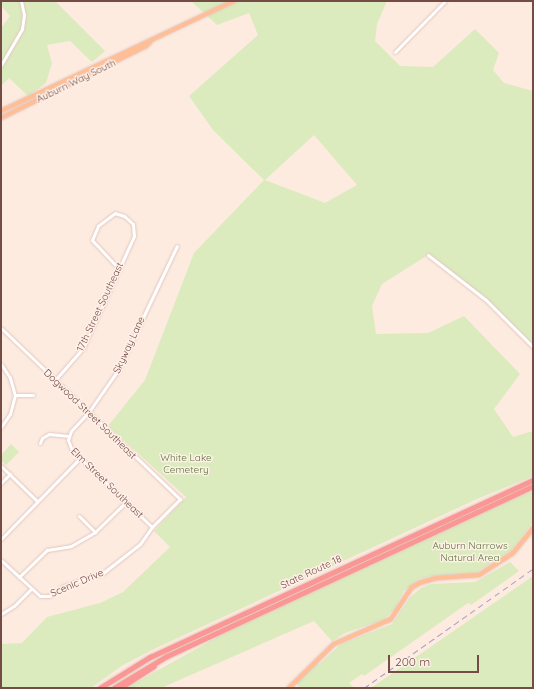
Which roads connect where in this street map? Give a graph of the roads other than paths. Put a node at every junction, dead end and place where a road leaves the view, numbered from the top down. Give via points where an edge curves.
1 (21, 1) edge
2 (234, 1) edge
3 (445, 1) edge
4 (150, 42) junction
5 (395, 52) dead end
6 (1, 65) edge
7 (1, 111) edge
8 (1, 118) edge
9 (177, 246) dead end
10 (428, 254) dead end
11 (117, 268) junction
12 (1, 328) edge
13 (533, 346) edge
14 (1, 364) edge
15 (55, 380) junction
16 (15, 395) junction
17 (33, 395) dead end
18 (88, 413) junction
19 (1, 427) edge
20 (69, 436) junction
21 (40, 443) dead end
22 (80, 458) junction
23 (1, 466) edge
24 (10, 474) junction
25 (533, 480) edge
26 (1, 483) edge
27 (533, 486) edge
28 (180, 499) joint
29 (37, 501) junction
30 (126, 502) junction
31 (79, 516) dead end
32 (152, 527) junction
33 (533, 528) edge
34 (95, 532) junction
35 (1, 539) edge
36 (1, 560) edge
37 (19, 577) junction
38 (31, 588) junction
39 (1, 614) edge
40 (167, 656) junction
41 (100, 688) edge
42 (114, 688) edge
43 (120, 688) edge
44 (289, 688) edge

1 - 6 street via 24,16 22,29
2 - 4 main road, Auburn Way South
3 - 5 street
4 - 7 main road, Auburn Way South
4 - 8 main road, Auburn Way South
9 - 18 street, Skyway Lane via 118,370
10 - 13 street via 486,300
11 - 11 street, 17th Street Southeast via 94,244 94,231 107,217 115,213 124,216 134,228 134,236
11 - 15 street, 17th Street Southeast via 83,348
12 - 15 street, Dogwood Street Southeast
14 - 16 street via 10,378
15 - 18 street, Dogwood Street Southeast
16 - 17 street
16 - 19 street via 10,414
18 - 20 street, Skyway Lane
18 - 28 street, Dogwood Street Southeast
20 - 21 street via 49,434 42,438
20 - 22 street, Elm Street Southeast via 70,446
22 - 29 street
22 - 30 street, Elm Street Southeast
23 - 24 street
24 - 26 street
24 - 29 street
25 - 41 highway, State Route 18 via 150,657
27 - 40 highway, State Route 18
28 - 32 street, Scenic Drive
29 - 35 street
30 - 32 street, Elm Street Southeast
30 - 34 street
31 - 34 street
32 - 38 street, Scenic Drive via 140,544 103,573 64,586 49,596 40,596
33 - 44 main road via 512,553 479,575 436,578 411,588 391,619 334,644
34 - 37 street via 71,546 47,550
36 - 37 street
37 - 38 street
38 - 39 street via 14,606
40 - 42 highway, State Route 18
40 - 43 highway

